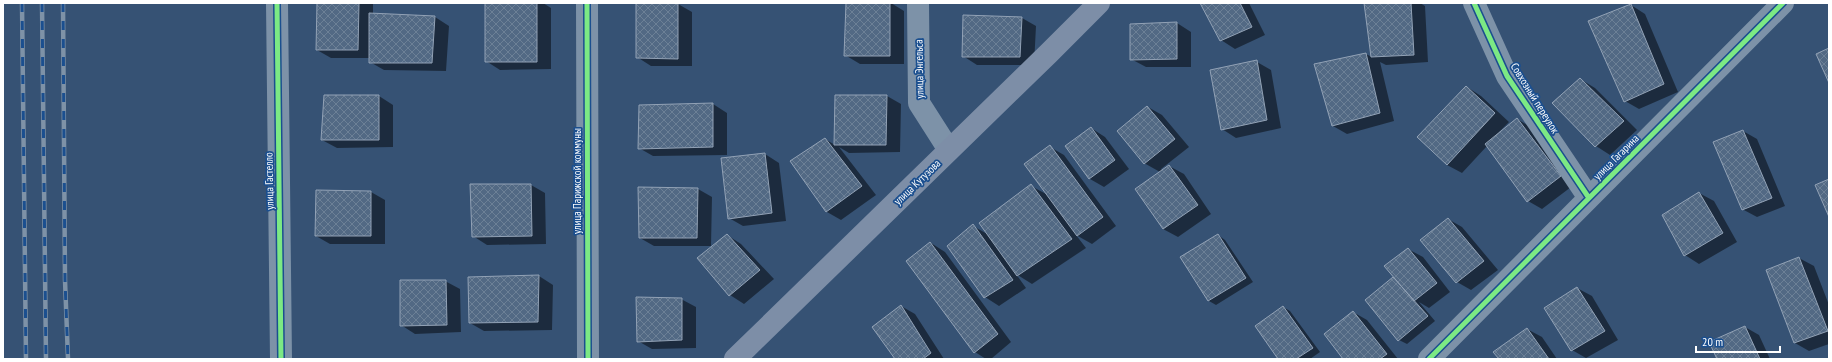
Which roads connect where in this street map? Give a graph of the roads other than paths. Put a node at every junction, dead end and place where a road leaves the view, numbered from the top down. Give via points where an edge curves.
1 (277, 3) edge
2 (586, 3) edge
3 (918, 3) edge
4 (1098, 3) edge
5 (1474, 3) edge
6 (1783, 3) edge
7 (949, 150) junction
8 (1589, 198) junction
9 (281, 359) edge
10 (588, 359) edge
11 (735, 359) edge
12 (1428, 359) edge

1 - 9 street, улица Гастелло
2 - 10 street, улица Парижской коммуны
3 - 7 street, улица Энгельса via 919,103
4 - 7 main road, улица Кутузова
5 - 8 street, Совхозный переулок via 1507,76
6 - 8 street, улица Гагарина
7 - 11 main road, улица Кутузова
8 - 12 street, улица Гагарина

